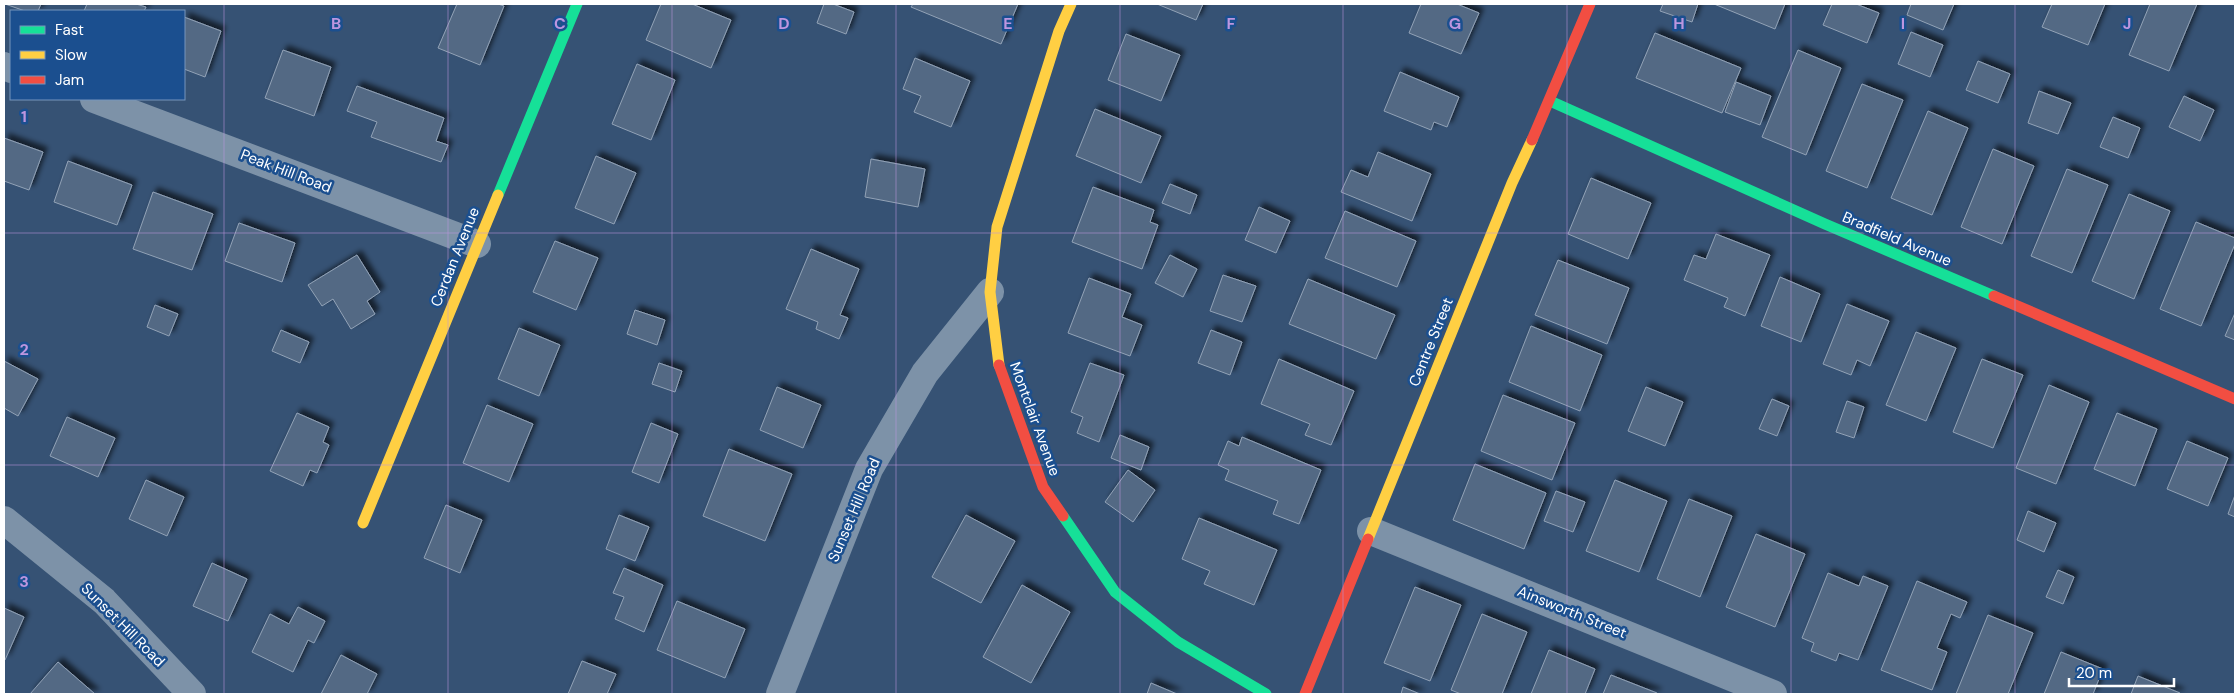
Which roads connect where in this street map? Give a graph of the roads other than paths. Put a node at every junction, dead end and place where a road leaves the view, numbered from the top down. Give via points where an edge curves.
1 (577, 4) edge
2 (1070, 4) edge
3 (1590, 4) edge
4 (97, 100) edge
5 (1550, 101) junction
6 (477, 244) junction
7 (990, 292) junction
8 (2235, 399) edge
9 (4, 520) edge
10 (363, 523) dead end
11 (1371, 531) junction
12 (192, 694) edge
13 (780, 694) edge
14 (1266, 694) edge
15 (1305, 694) edge
16 (1773, 694) edge

1 - 6 street, Cerdan Avenue
2 - 7 street, Montclair Avenue via 997,227
3 - 5 street, Centre Street
4 - 6 street, Peak Hill Road
5 - 8 street, Bradfield Avenue via 1824,224
5 - 11 street, Centre Street via 1512,183
6 - 10 street, Cerdan Avenue
7 - 13 street, Sunset Hill Road via 926,373 869,469
7 - 14 street, Montclair Avenue via 999,368 1043,487 1104,576 1115,592 1178,642
9 - 12 street, Sunset Hill Road via 104,601
11 - 15 street, Centre Street
11 - 16 street, Ainsworth Street

